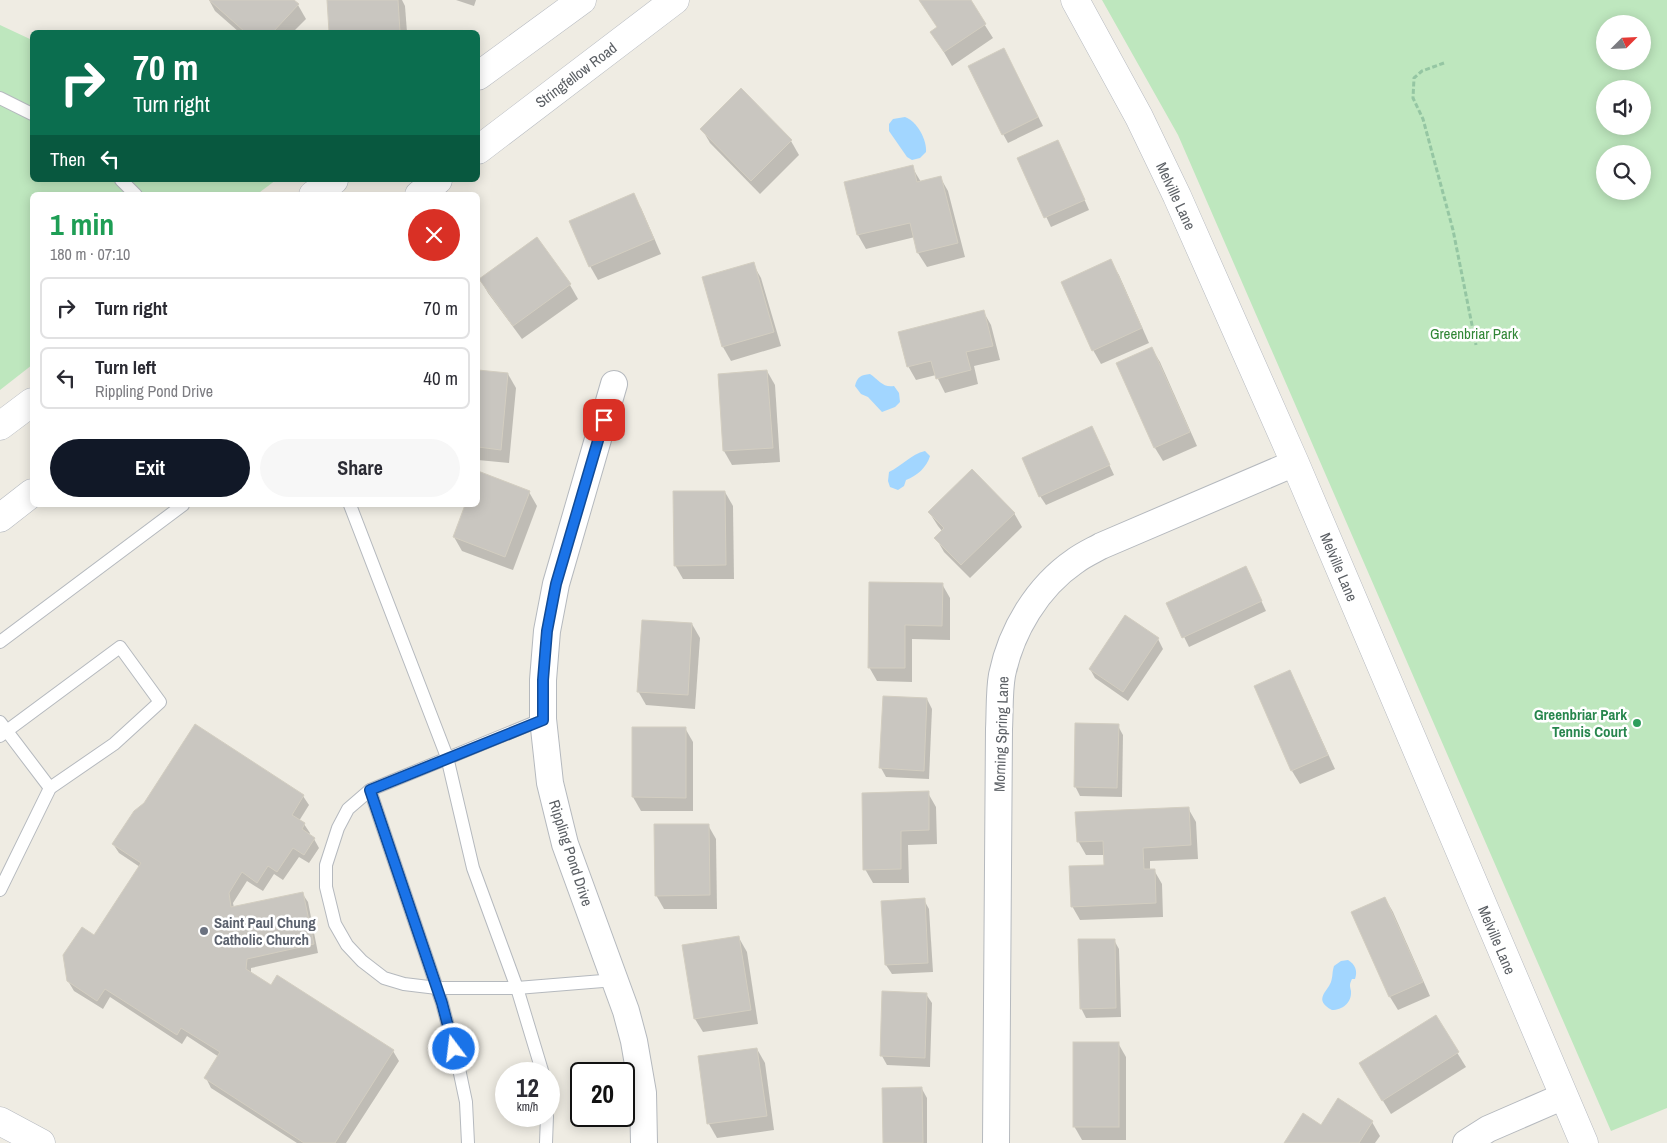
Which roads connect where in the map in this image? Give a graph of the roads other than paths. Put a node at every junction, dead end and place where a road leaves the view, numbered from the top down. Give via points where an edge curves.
1 (582, 0) edge
2 (675, 0) edge
3 (1075, 0) edge
4 (480, 75) edge
5 (0, 98) edge
6 (30, 113) edge
7 (480, 148) edge
8 (124, 182) edge
9 (331, 182) edge
10 (435, 182) edge
11 (133, 192) edge
12 (317, 192) edge
13 (423, 192) edge
14 (614, 384) dead end
15 (30, 404) edge
16 (0, 426) edge
17 (1294, 463) junction
18 (30, 495) edge
19 (180, 507) edge
20 (351, 507) edge
21 (0, 518) edge
22 (0, 642) edge
23 (543, 720) junction
24 (2, 730) edge
25 (447, 757) junction
26 (50, 788) junction
27 (370, 790) junction
28 (0, 890) edge
29 (614, 980) junction
30 (437, 988) junction
31 (516, 988) junction
32 (539, 1062) edge
33 (1564, 1096) junction
34 (0, 1121) edge
35 (547, 1127) edge
36 (41, 1143) edge
37 (468, 1143) edge
38 (546, 1143) edge
39 (644, 1143) edge
40 (996, 1143) edge
41 (1466, 1143) edge
42 (1584, 1143) edge

1 - 4 street
2 - 7 street, Stringfellow Road
3 - 17 street, Melville Lane via 1139,117
5 - 6 lane
8 - 11 lane
9 - 12 street
10 - 13 street
14 - 23 street, Rippling Pond Drive via 556,584 547,631
15 - 16 street
17 - 33 street, Melville Lane
17 - 40 street, Morning Spring Lane via 1101,546 1074,561 1041,592 1011,643 1002,676 999,729
18 - 21 street
19 - 22 lane
20 - 25 lane
23 - 25 lane
23 - 29 street, Rippling Pond Drive via 550,783 565,844
24 - 26 lane
24 - 26 lane via 120,647 160,702 114,744
25 - 27 lane
25 - 31 lane via 473,868
26 - 28 lane
27 - 30 lane
27 - 30 lane via 348,809 331,845 326,887 335,924 347,945 384,978
29 - 31 lane
29 - 39 street, Rippling Pond Drive via 634,1041 643,1094
30 - 31 lane
30 - 37 lane via 466,1102
31 - 32 lane
33 - 41 street via 1488,1129
33 - 42 street, Melville Lane
34 - 36 street
35 - 38 lane

